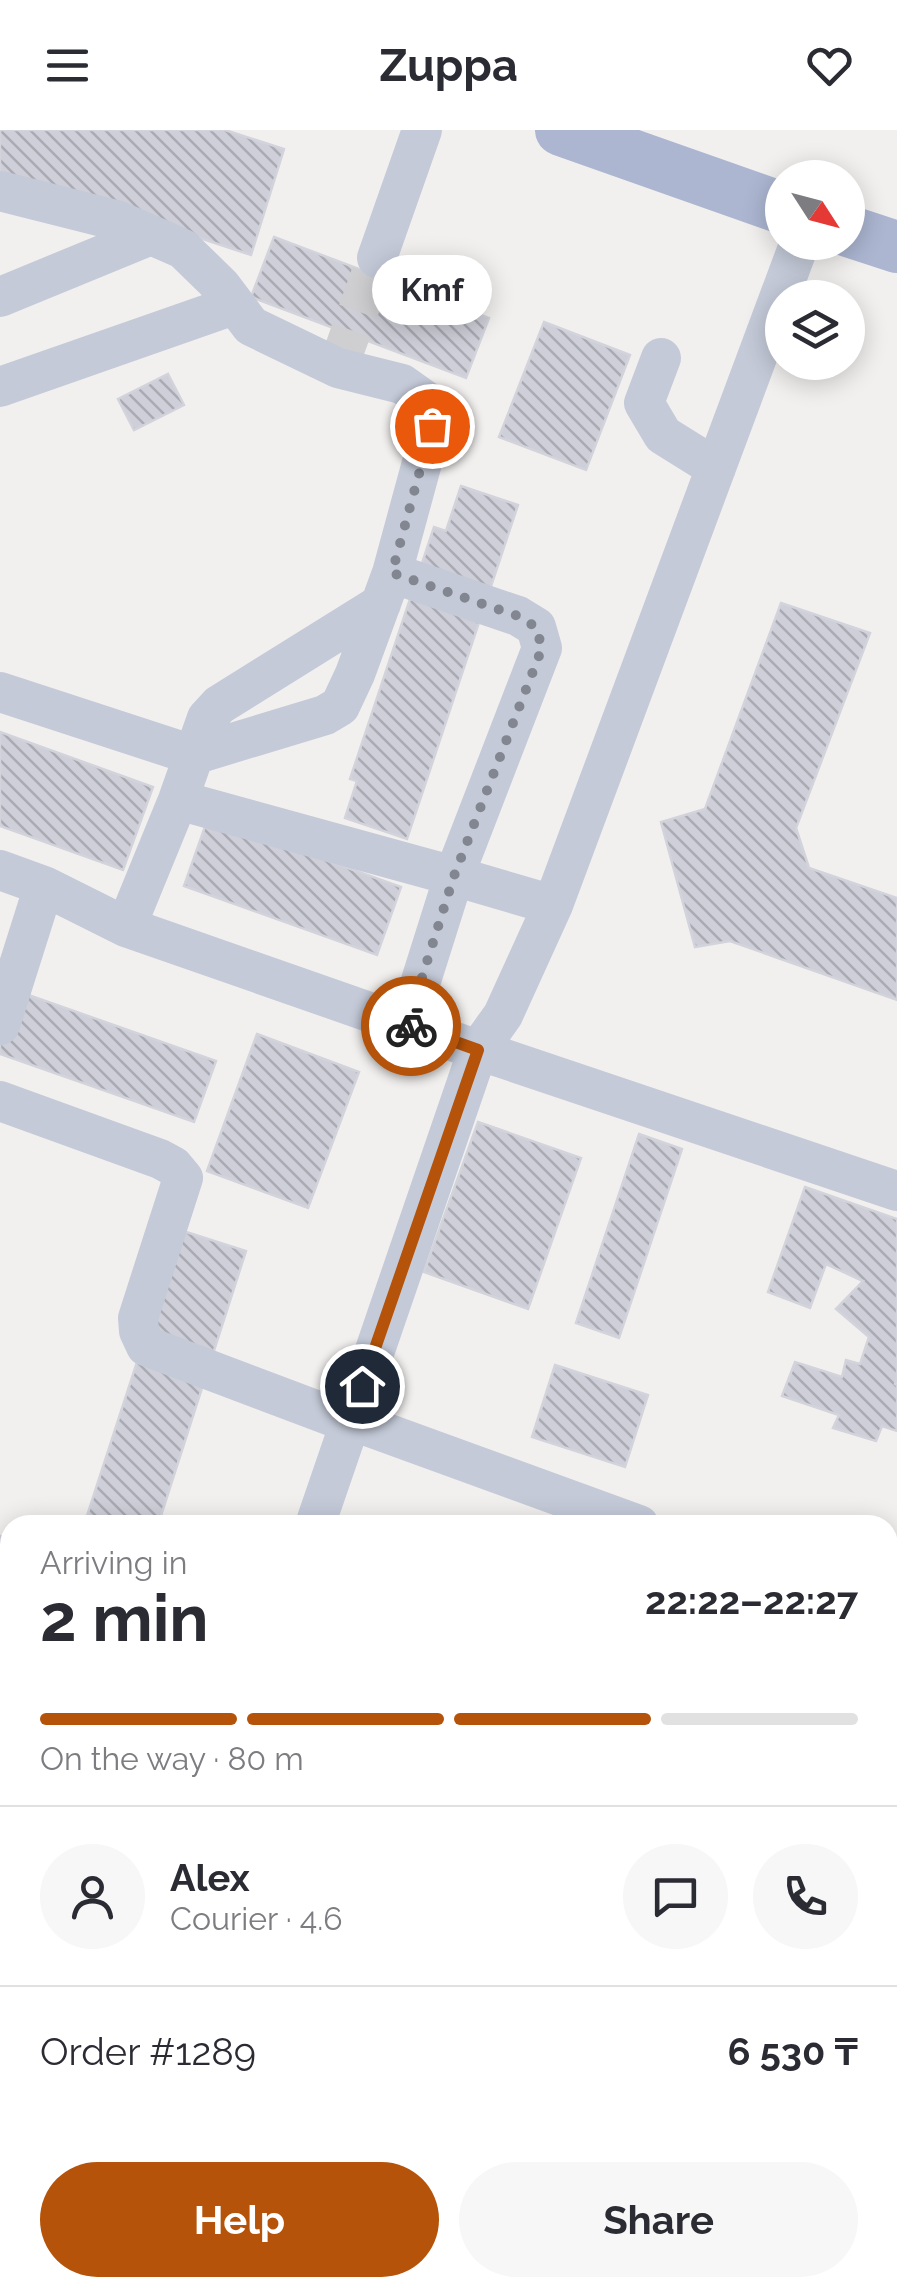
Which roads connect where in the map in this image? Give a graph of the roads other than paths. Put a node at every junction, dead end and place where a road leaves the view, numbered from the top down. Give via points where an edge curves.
1 (422, 130) edge
2 (561, 130) edge
3 (0, 191) edge
4 (765, 202) edge
5 (151, 235) junction
6 (865, 237) edge
7 (897, 248) edge
8 (377, 258) tunnel mouth
9 (793, 260) edge
10 (0, 297) edge
11 (234, 305) junction
12 (661, 358) dead end
13 (0, 388) edge
14 (716, 468) junction
15 (386, 588) junction
16 (0, 692) edge
17 (193, 755) junction
18 (178, 800) junction
19 (0, 870) edge
20 (454, 876) junction
21 (44, 886) junction
22 (553, 905) junction
23 (126, 927) junction
24 (407, 1025) junction
25 (0, 1026) edge
26 (478, 1050) junction
27 (0, 1101) edge
28 (897, 1191) edge
29 (350, 1423) junction
30 (318, 1515) edge
31 (612, 1515) edge

1 - 8 lane
2 - 4 main road
3 - 5 lane
5 - 10 lane
5 - 11 lane via 182,249
6 - 7 main road
9 - 14 lane
11 - 13 lane
11 - 15 lane via 251,326 338,368 402,384 426,400 432,426
12 - 14 lane via 644,403 663,435
14 - 22 lane
15 - 17 lane via 219,705
15 - 17 lane via 340,706
15 - 20 lane via 518,616 536,627 542,648
16 - 17 lane
17 - 18 lane
18 - 20 lane
18 - 23 lane
19 - 21 lane
20 - 22 lane
20 - 24 lane
21 - 23 lane
21 - 25 lane
22 - 26 lane via 503,1015
23 - 24 lane
24 - 26 lane
26 - 28 lane
26 - 29 lane
27 - 29 lane via 160,1159 182,1178 138,1318 146,1346
29 - 30 lane
29 - 31 lane

